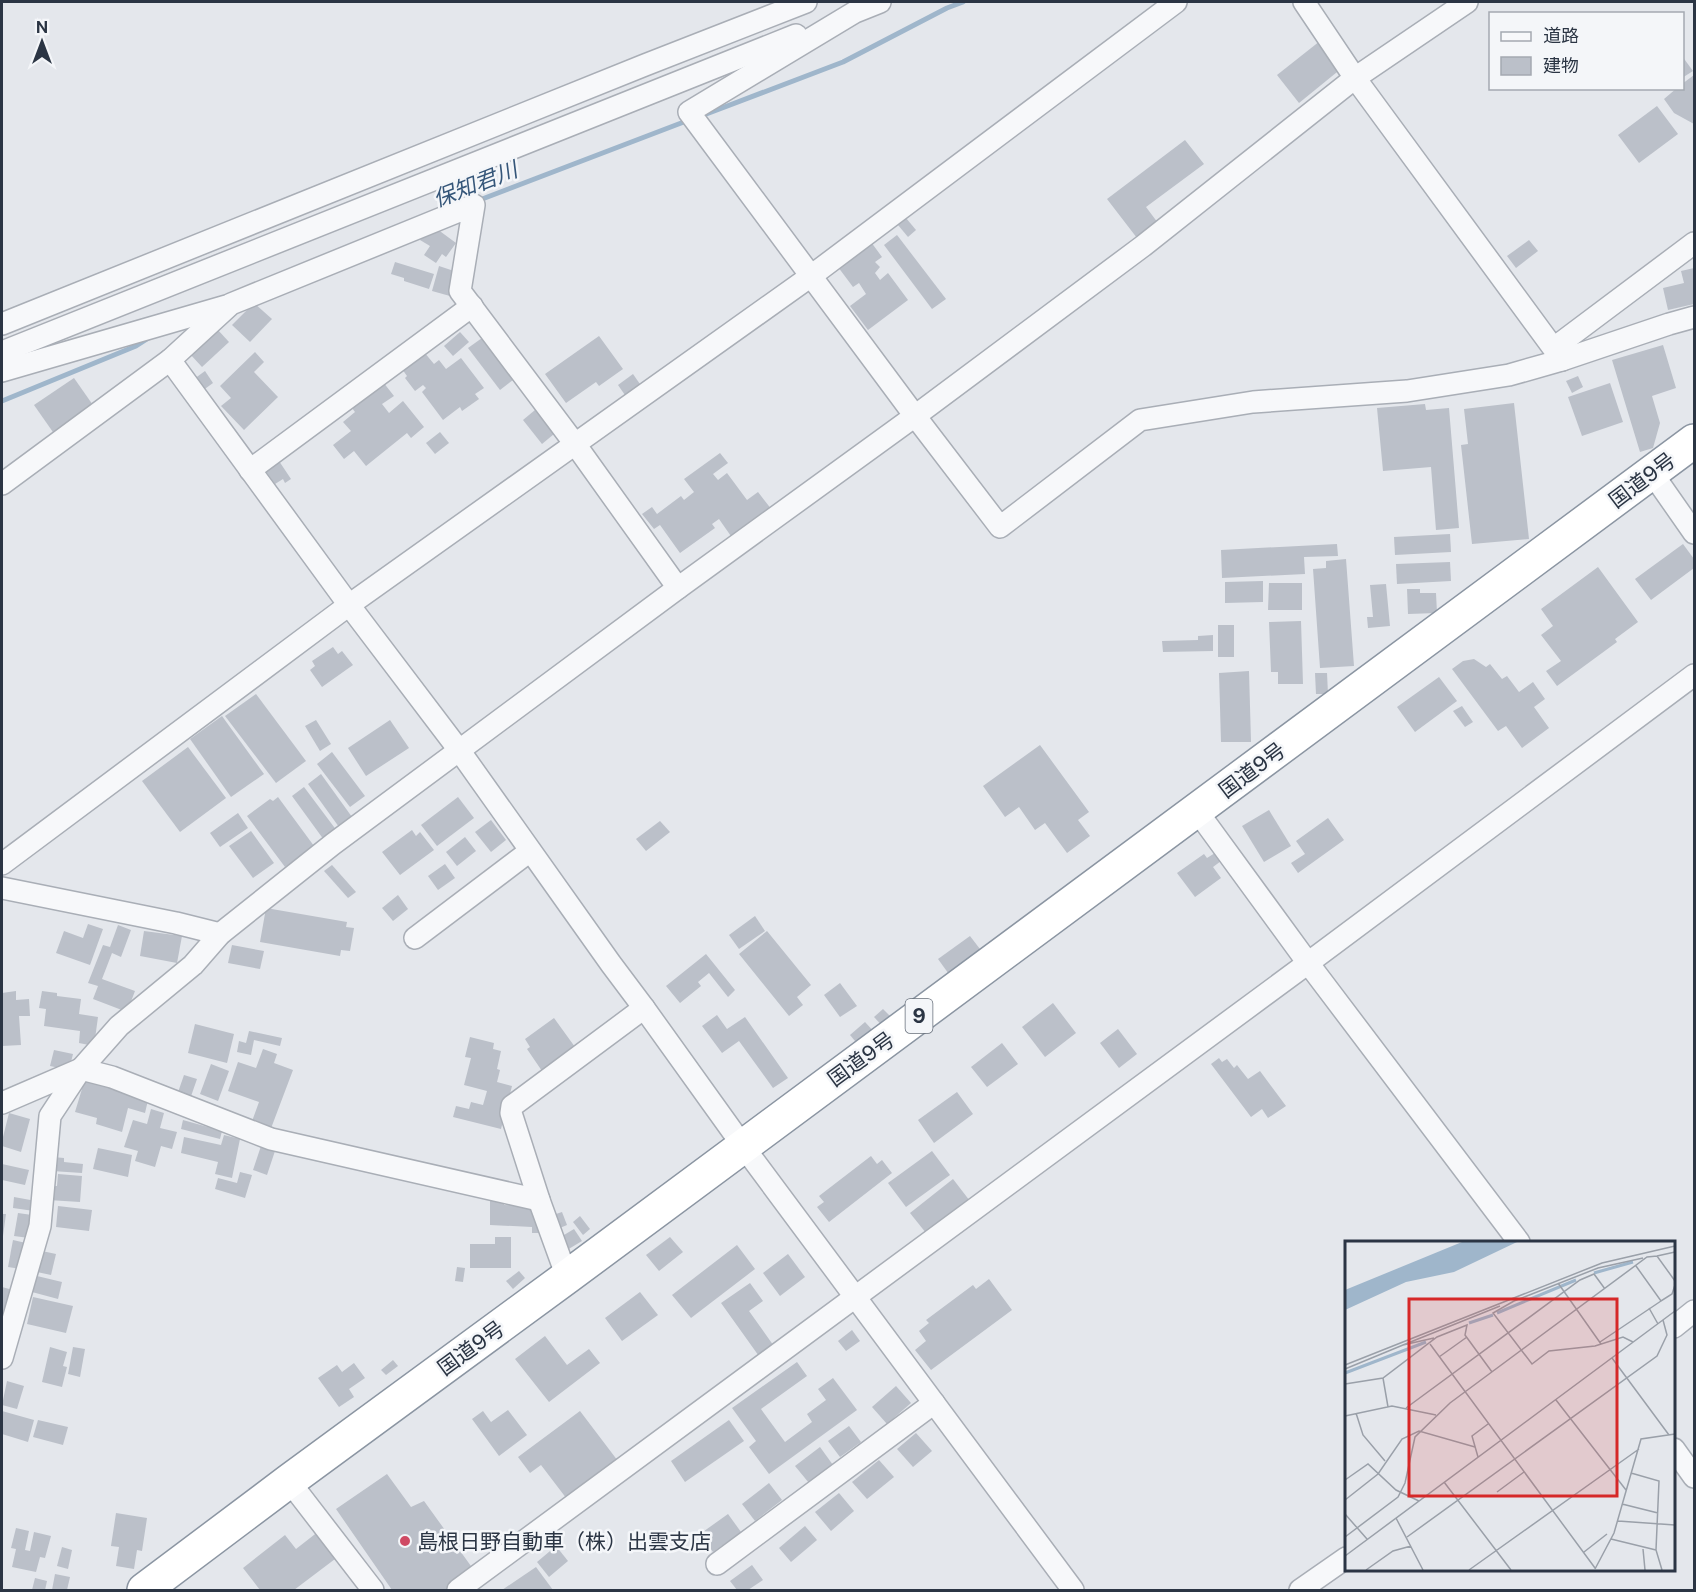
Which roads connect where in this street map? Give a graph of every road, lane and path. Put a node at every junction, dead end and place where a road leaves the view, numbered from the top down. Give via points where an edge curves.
1 (806, 2) edge
2 (880, 2) edge
3 (1176, 2) edge
4 (1304, 2) edge
5 (1467, 2) edge
6 (855, 12) junction
7 (1355, 78) junction
8 (1695, 243) edge
9 (811, 276) junction
10 (231, 304) junction
11 (472, 306) junction
12 (1695, 317) edge
13 (2, 324) edge
14 (2, 352) edge
15 (1558, 354) junction
16 (170, 360) junction
17 (2, 371) edge
18 (915, 416) junction
19 (1695, 441) edge
20 (574, 444) junction
21 (250, 470) junction
22 (1652, 473) junction
23 (2, 484) edge
24 (1695, 533) edge
25 (678, 588) junction
26 (349, 605) junction
27 (1695, 675) edge
28 (459, 750) junction
29 (1197, 811) junction
30 (531, 851) junction
31 (2, 864) edge
32 (2, 888) edge
33 (220, 934) junction
34 (415, 938) dead end
35 (1308, 963) junction
36 (644, 1008) junction
37 (81, 1069) junction
38 (2, 1103) edge
39 (743, 1146) junction
40 (539, 1200) junction
41 (1518, 1241) edge
42 (567, 1277) junction
43 (856, 1297) junction
44 (1695, 1311) edge
45 (1675, 1326) edge
46 (2, 1358) edge
47 (934, 1403) junction
48 (1675, 1450) edge
49 (1695, 1477) edge
50 (289, 1481) junction
51 (1345, 1559) edge
52 (717, 1564) dead end
53 (144, 1590) edge
54 (373, 1590) edge
55 (458, 1590) edge
56 (1073, 1590) edge
57 (1300, 1590) edge

1 - 13 street
2 - 6 street
3 - 9 street
4 - 7 street
5 - 7 street
6 - 9 street via 689,112
6 - 14 street
7 - 15 street
7 - 18 street via 1143,246
8 - 15 street
9 - 18 street
9 - 20 street
10 - 11 street via 474,205 460,291
10 - 16 street
10 - 17 street
11 - 20 street
11 - 21 street
12 - 15 street
15 - 18 street via 1509,375 1407,391 1254,402 1140,420 1000,527
16 - 21 street
16 - 23 street
18 - 25 street
19 - 22 highway, 国道9号 / 9
20 - 25 street
20 - 26 street
21 - 26 street
22 - 24 street
22 - 29 highway, 国道9号 / 9
25 - 28 street
26 - 28 street
26 - 31 street
27 - 35 street
28 - 30 street
28 - 33 street
29 - 35 street
29 - 39 highway, 国道9号 / 9
30 - 34 street
30 - 36 street
32 - 33 street
33 - 37 street via 194,965 119,1026
35 - 41 street
35 - 43 street
36 - 39 street
36 - 40 street via 512,1106 510,1113
37 - 38 street
37 - 40 street via 112,1077 271,1140
37 - 46 street via 50,1116 40,1226
39 - 42 highway, 国道9号 / 9
39 - 43 street
40 - 42 street
42 - 50 highway, 国道9号 / 9
43 - 47 street
43 - 55 street
44 - 45 street
47 - 52 street
47 - 56 street
48 - 49 street
50 - 53 highway, 国道9号 / 9
50 - 54 street
51 - 57 street

